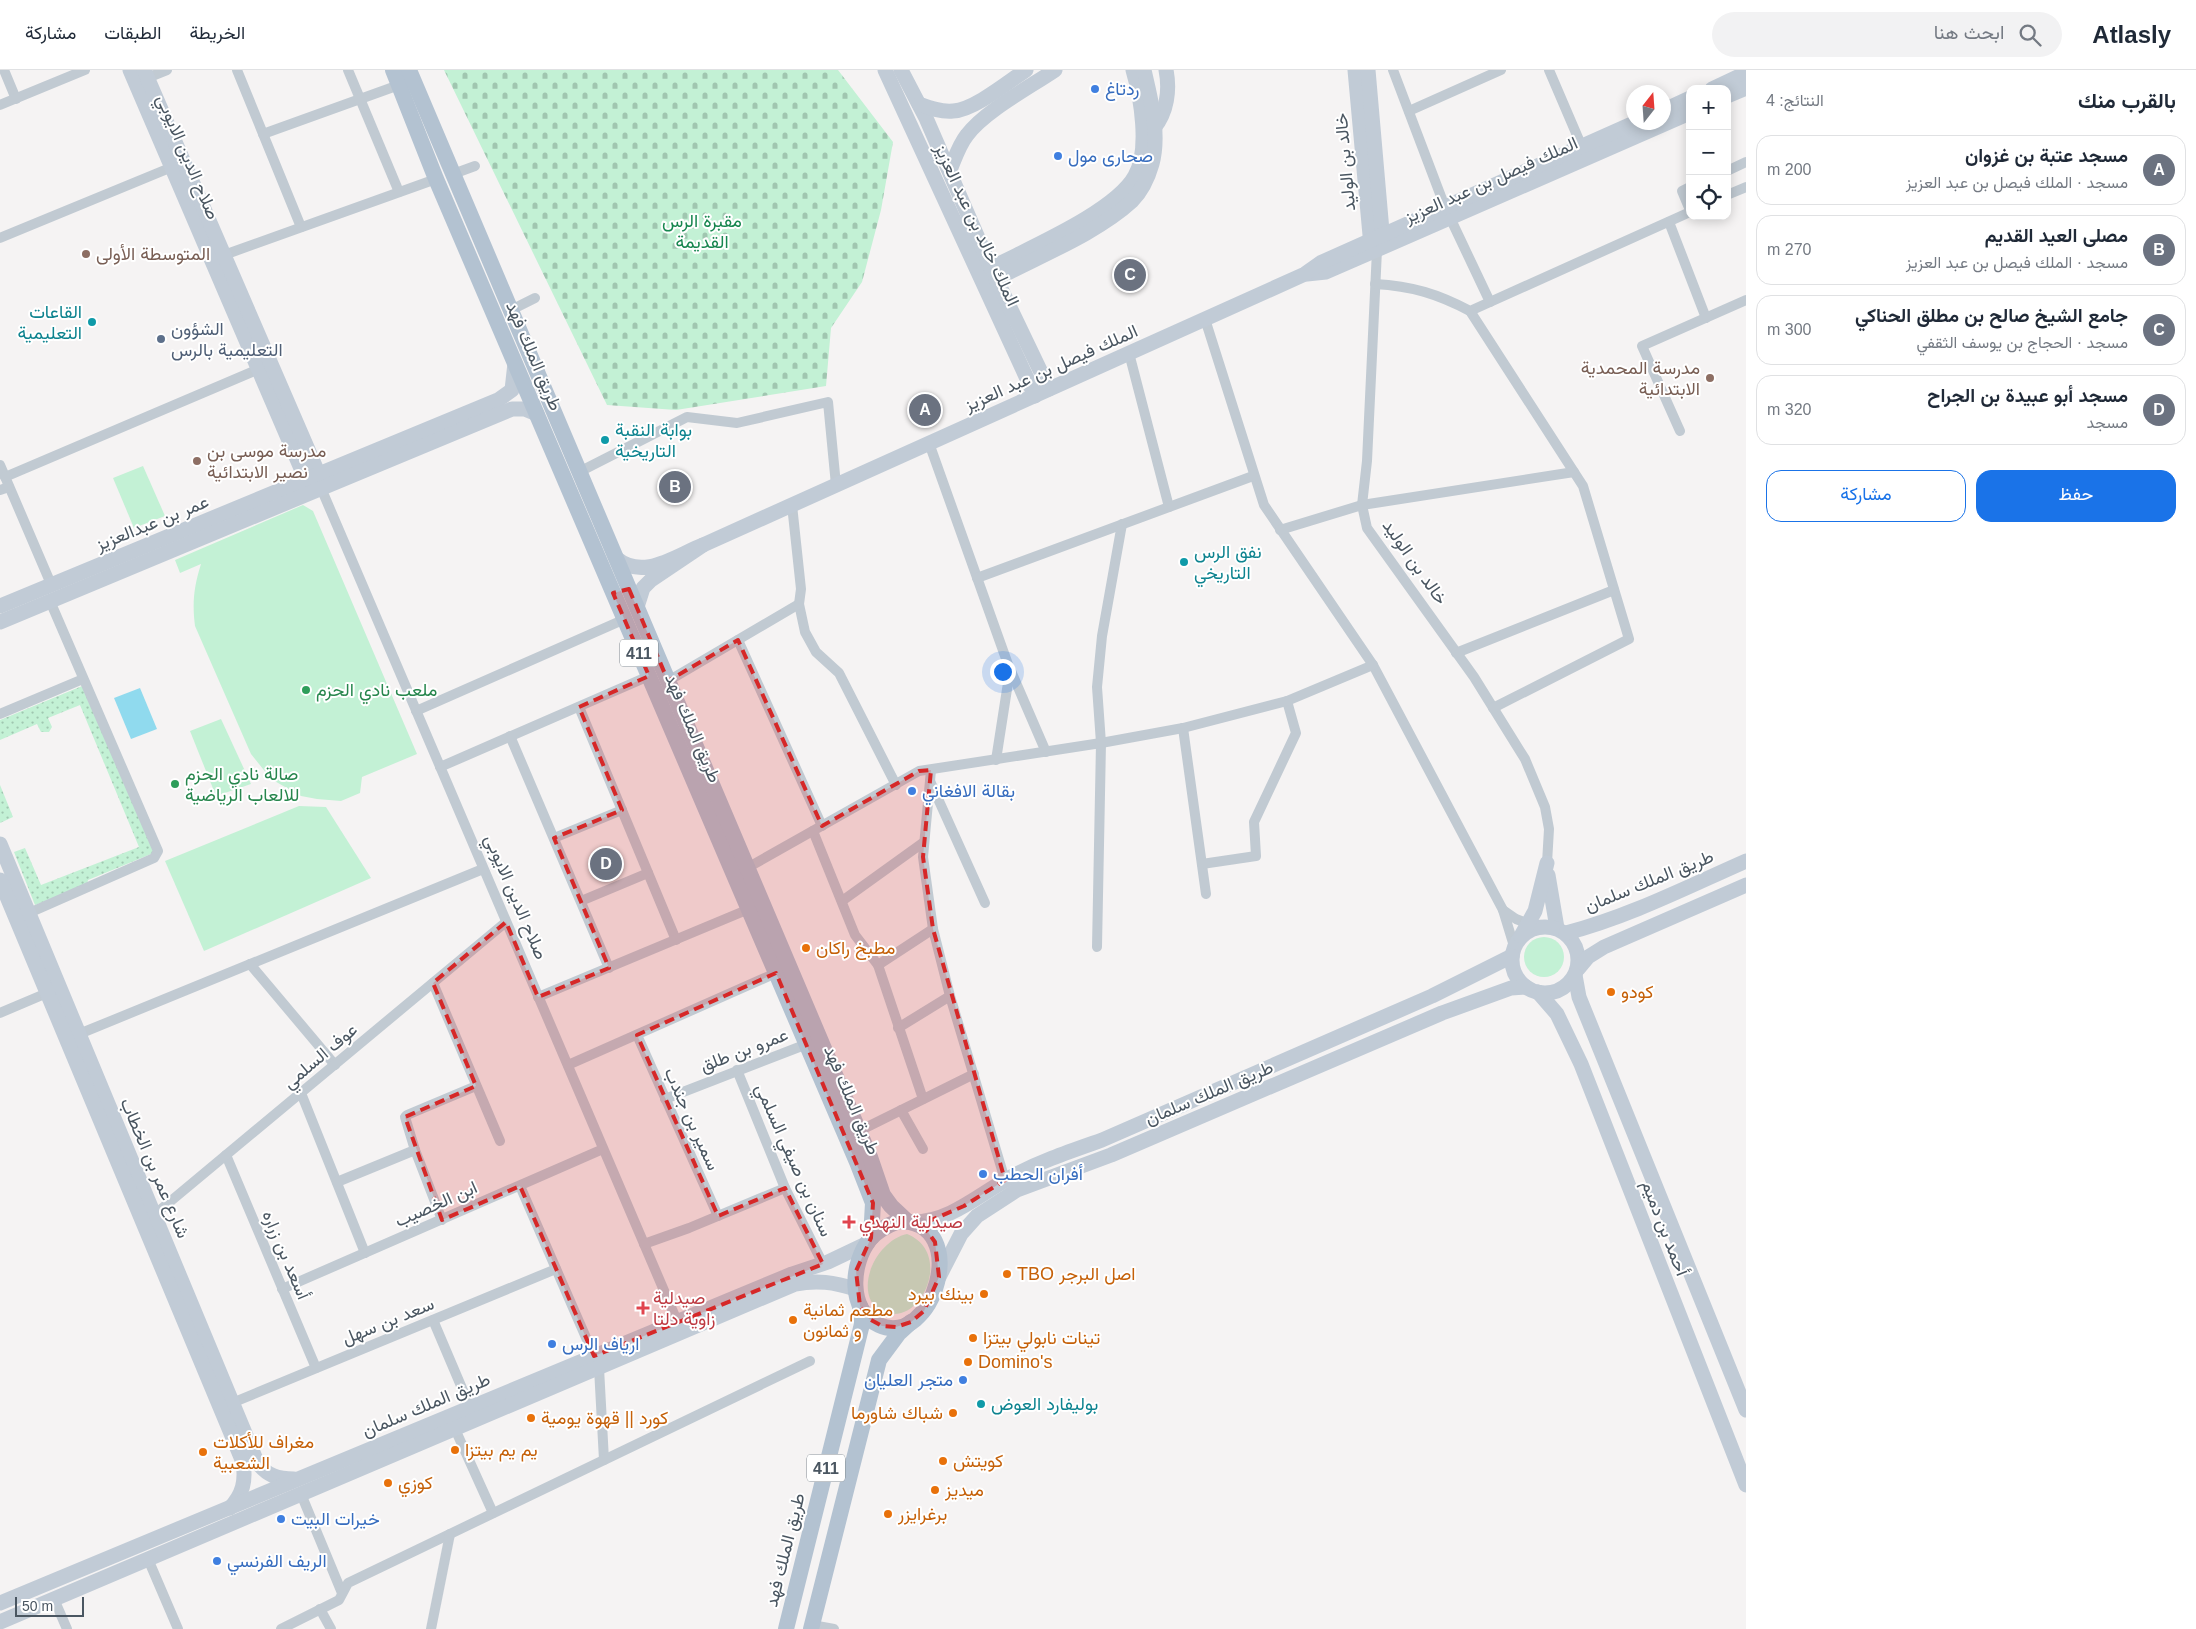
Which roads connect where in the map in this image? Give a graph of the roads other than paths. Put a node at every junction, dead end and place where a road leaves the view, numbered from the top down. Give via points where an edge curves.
1 (4, 70) edge
2 (85, 70) edge
3 (130, 70) edge
4 (167, 70) edge
5 (237, 70) edge
6 (348, 70) edge
7 (885, 70) edge
8 (901, 70) edge
9 (1026, 70) edge
10 (1056, 70) edge
11 (1133, 70) edge
12 (1144, 70) edge
13 (1166, 70) edge
14 (1355, 70) edge
15 (1368, 70) edge
16 (1393, 70) edge
17 (1501, 70) edge
18 (1549, 70) edge
19 (1746, 73) edge
20 (145, 74) edge
21 (402, 77) edge
22 (1720, 85) edge
23 (1746, 88) edge
24 (1731, 94) edge
25 (16, 99) junction
26 (360, 99) junction
27 (1686, 100) edge
28 (918, 104) junction
29 (0, 105) edge
30 (1671, 107) edge
31 (954, 111) junction
32 (1409, 111) junction
33 (1686, 115) edge
34 (1626, 126) edge
35 (1154, 128) junction
36 (263, 134) junction
37 (968, 134) junction
38 (1582, 146) junction
39 (1746, 162) edge
40 (178, 164) junction
41 (475, 166) dead end
42 (1731, 168) edge
43 (950, 170) junction
44 (453, 174) junction
45 (436, 179) junction
46 (1746, 187) edge
47 (1686, 189) edge
48 (399, 192) junction
49 (1731, 193) edge
50 (1686, 201) edge
51 (1448, 213) junction
52 (1686, 213) edge
53 (1669, 222) junction
54 (301, 227) junction
55 (0, 238) edge
56 (1377, 242) junction
57 (224, 254) junction
58 (993, 273) junction
59 (1375, 284) junction
60 (535, 298) dead end
61 (1746, 300) edge
62 (1490, 302) junction
63 (511, 310) junction
64 (1470, 311) junction
65 (1706, 318) junction
66 (1204, 319) junction
67 (1129, 353) junction
68 (515, 363) junction
69 (259, 369) junction
70 (1049, 389) junction
71 (1035, 396) junction
72 (537, 414) junction
73 (1680, 431) dead end
74 (929, 443) junction
75 (0, 465) edge
76 (580, 472) junction
77 (1574, 472) junction
78 (1253, 476) junction
79 (315, 481) junction
80 (5, 485) edge
81 (836, 485) junction
82 (792, 504) junction
83 (1362, 505) junction
84 (1169, 507) junction
85 (1122, 524) junction
86 (1280, 530) junction
87 (703, 545) junction
88 (977, 578) junction
89 (651, 580) junction
90 (626, 582) junction
91 (51, 584) junction
92 (1614, 590) junction
93 (50, 601) junction
94 (799, 604) junction
95 (0, 606) edge
96 (637, 607) junction
97 (625, 619) junction
98 (0, 622) edge
99 (738, 640) junction
100 (1456, 653) junction
101 (1372, 664) junction
102 (1010, 670) junction
103 (649, 676) junction
104 (83, 679) junction
105 (668, 681) junction
106 (1288, 701) junction
107 (579, 706) junction
108 (1493, 708) junction
109 (416, 711) junction
110 (0, 714) edge
111 (1183, 728) junction
112 (510, 736) junction
113 (1101, 744) junction
114 (1046, 752) junction
115 (996, 760) junction
116 (440, 767) junction
117 (930, 775) junction
118 (896, 785) junction
119 (622, 810) junction
120 (818, 829) junction
121 (554, 838) junction
122 (924, 842) junction
123 (0, 844) edge
124 (1746, 861) edge
125 (1547, 863) junction
126 (1202, 864) junction
127 (748, 868) junction
128 (483, 869) junction
129 (648, 873) junction
130 (0, 880) edge
131 (1746, 885) edge
132 (1206, 894) dead end
133 (581, 901) junction
134 (842, 901) junction
135 (985, 903) dead end
136 (749, 909) junction
137 (1503, 910) junction
138 (29, 913) junction
139 (506, 922) junction
140 (933, 929) junction
141 (1561, 930) junction
142 (1522, 938) junction
143 (676, 940) junction
144 (1097, 947) dead end
145 (250, 964) junction
146 (878, 965) junction
147 (609, 968) junction
148 (1577, 972) junction
149 (776, 974) junction
150 (433, 983) junction
151 (1532, 990) junction
152 (47, 993) junction
153 (950, 996) junction
154 (538, 997) junction
155 (0, 1013) edge
156 (898, 1028) junction
157 (79, 1034) junction
158 (637, 1035) junction
159 (807, 1044) junction
160 (334, 1065) junction
161 (568, 1065) junction
162 (737, 1070) junction
163 (974, 1074) junction
164 (476, 1086) junction
165 (301, 1092) junction
166 (665, 1099) junction
167 (923, 1099) junction
168 (901, 1110) junction
169 (859, 1131) junction
170 (500, 1141) dead end
171 (603, 1149) junction
172 (923, 1149) dead end
173 (416, 1150) junction
174 (226, 1155) junction
175 (1005, 1180) junction
176 (336, 1182) junction
177 (520, 1186) junction
178 (785, 1188) junction
179 (154, 1215) junction
180 (718, 1216) junction
181 (442, 1220) junction
182 (910, 1222) junction
183 (869, 1241) junction
184 (644, 1244) junction
185 (365, 1253) junction
186 (823, 1264) junction
187 (556, 1269) junction
188 (939, 1277) junction
189 (282, 1289) junction
190 (855, 1289) junction
191 (860, 1306) junction
192 (432, 1320) junction
193 (677, 1321) junction
194 (911, 1322) junction
195 (810, 1361) dead end
196 (596, 1362) junction
197 (316, 1368) junction
198 (232, 1403) junction
199 (470, 1407) junction
200 (1746, 1410) edge
201 (455, 1428) junction
202 (604, 1460) junction
203 (298, 1479) junction
204 (1746, 1484) edge
205 (302, 1494) junction
206 (228, 1510) junction
207 (492, 1514) junction
208 (450, 1534) junction
209 (148, 1559) junction
210 (342, 1593) junction
211 (54, 1599) junction
212 (0, 1604) edge
213 (320, 1609) junction
214 (0, 1622) edge
215 (811, 1627) edge
216 (67, 1629) edge
217 (178, 1629) edge
218 (281, 1629) edge
219 (331, 1629) edge
220 (431, 1629) edge
221 (786, 1629) edge
222 (834, 1629) edge

1 - 25 street
2 - 25 street
3 - 40 street, صلاح الدين الايوبي
4 - 20 street
5 - 36 street
6 - 26 street
7 - 71 street, الملك خالد بن عبد العزيز
8 - 28 street, الملك خالد بن عبد العزيز
9 - 31 street via 972,105
10 - 37 street via 984,119
11 - 58 street via 1143,134 1141,159 1135,176 1105,208
12 - 35 street
13 - 35 street via 1166,103
14 - 56 street, خالد بن الوليد
15 - 56 street, خالد بن الوليد
16 - 32 street
17 - 32 street
18 - 38 street
19 - 22 street
20 - 40 street, صلاح الدين الايوبي
21 - 26 street
21 - 44 main road, طريق الملك فهد / 411
21 - 45 main road, طريق الملك فهد / 411
23 - 24 street
25 - 29 street
26 - 36 street
26 - 48 street
27 - 30 street
28 - 31 street via 934,110
28 - 43 street, الملك خالد بن عبد العزيز
31 - 37 street via 958,123
32 - 51 street
33 - 51 street, الملك فيصل بن عبد العزيز
34 - 38 street, الملك فيصل بن عبد العزيز
35 - 58 street via 1152,163 1145,184 1133,200 1088,231
36 - 54 street
37 - 43 street
38 - 51 street, الملك فيصل بن عبد العزيز
39 - 42 street
40 - 55 street
40 - 57 street, صلاح الدين الايوبي
40 - 69 street, صلاح الدين الايوبي
41 - 44 street
43 - 58 street, الملك خالد بن عبد العزيز
44 - 63 main road, طريق الملك فهد / 411
45 - 48 street
45 - 68 main road, طريق الملك فهد / 411
46 - 49 street
47 - 50 street via 1682,191
48 - 54 street
51 - 56 street, الملك فيصل بن عبد العزيز
51 - 62 street
52 - 53 street
53 - 62 street
53 - 65 street
54 - 57 street
56 - 59 street, خالد بن الوليد
56 - 66 street, الملك فيصل بن عبد العزيز via 1322,262 1305,274
57 - 79 street, صلاح الدين الايوبي
58 - 70 street, الملك خالد بن عبد العزيز
59 - 64 street via 1400,285 1442,296
59 - 83 street, خالد بن الوليد
60 - 63 street
61 - 65 street
62 - 64 street
63 - 76 main road, طريق الملك فهد / 411
64 - 77 street
65 - 73 street via 1642,346
66 - 67 street, الملك فيصل بن عبد العزيز
66 - 78 street
67 - 70 street, الملك فيصل بن عبد العزيز
67 - 84 street
68 - 72 main road, طريق الملك فهد / 411
68 - 79 street, عمر بن عبدالعزيز via 515,381 507,396
69 - 79 street, صلاح الدين الايوبي
69 - 80 street
70 - 71 street, الملك فيصل بن عبد العزيز
71 - 74 street, الملك فيصل بن عبد العزيز
72 - 79 street, عمر بن عبدالعزيز via 525,409 512,409
72 - 90 main road, طريق الملك فهد / 411
74 - 81 street, الملك فيصل بن عبد العزيز
74 - 88 street
75 - 80 street
76 - 81 street via 688,417 737,423 828,402
76 - 90 main road, طريق الملك فهد / 411
77 - 83 street
77 - 92 street via 1583,486
78 - 84 street
78 - 86 street via 1264,505
79 - 91 street, عمر بن عبدالعزيز
79 - 93 street, عمر بن عبدالعزيز
79 - 109 street, صلاح الدين الايوبي
80 - 91 street
81 - 82 street, الملك فيصل بن عبد العزيز
82 - 87 street, الملك فيصل بن عبد العزيز
82 - 94 street via 801,589
83 - 86 street
83 - 100 street, خالد بن الوليد via 1367,528 1375,542
84 - 85 street
85 - 88 street
85 - 113 street via 1100,653 1097,687
86 - 101 street
87 - 89 street
87 - 90 street via 646,569
88 - 102 street
89 - 90 street
89 - 96 street via 643,588
90 - 96 main road, طريق الملك فهد / 411
90 - 97 main road, طريق الملك فهد / 411
91 - 95 street, عمر بن عبدالعزيز
92 - 100 street
92 - 108 street via 1629,639
93 - 98 street, عمر بن عبدالعزيز
93 - 104 street
94 - 99 street
94 - 118 street via 805,632 812,646 839,673
96 - 105 main road, طريق الملك فهد / 411
97 - 103 main road, طريق الملك فهد / 411
97 - 109 street
99 - 105 street
99 - 120 street
100 - 108 street, خالد بن الوليد
101 - 106 street
101 - 137 street
102 - 114 street
102 - 115 street
103 - 107 street
103 - 136 main road, طريق الملك فهد / 411
104 - 110 street
104 - 138 street via 158,851 157,855
105 - 127 main road, طريق الملك فهد / 411
106 - 111 street
106 - 126 street via 1296,733 1254,822 1256,856
107 - 112 street
107 - 119 street
108 - 125 street, خالد بن الوليد via 1538,786 1548,829
109 - 116 street, صلاح الدين الايوبي
111 - 113 street
111 - 126 street
112 - 116 street
112 - 121 street
113 - 114 street
113 - 144 street
114 - 115 street
115 - 117 street
116 - 128 street, صلاح الدين الايوبي
117 - 118 street via 919,771
117 - 122 street
117 - 135 street
118 - 120 street
119 - 121 street
119 - 129 street
120 - 127 street
120 - 134 street
121 - 133 street
122 - 134 street
122 - 140 street via 923,857
123 - 138 street, شارع عمر بن الخطاب
124 - 141 street, طريق الملك سلمان via 1591,926
125 - 141 street
125 - 142 street via 1535,912
126 - 132 street
127 - 169 main road, طريق الملك فهد / 411
128 - 139 street, صلاح الدين الايوبي
128 - 145 street
129 - 133 street
129 - 143 street
130 - 152 street, شارع عمر بن الخطاب
131 - 148 street via 1604,947 1588,957
133 - 147 street
134 - 146 street via 856,936
136 - 143 street
136 - 149 main road, طريق الملك فهد / 411
137 - 142 street
137 - 142 street
138 - 157 street, شارع عمر بن الخطاب
139 - 150 street, عوف السلمي
139 - 154 street, صلاح الدين الايوبي
140 - 146 street
140 - 153 street
141 - 142 street
141 - 148 street via 1578,949
142 - 151 street via 1515,974
142 - 175 street, طريق الملك سلمان via 1432,996 1102,1140 1046,1159
143 - 147 street
145 - 157 street
145 - 160 street
146 - 156 street
147 - 154 street
148 - 151 street via 1560,990 1549,993
148 - 200 street, أحمد بن دميم via 1579,998
149 - 158 street
149 - 159 main road, طريق الملك فهد / 411
150 - 160 street, عوف السلمي
150 - 164 street
151 - 188 street, طريق الملك سلمان via 1495,994 1442,1013 1111,1155 1017,1190 976,1216 961,1234
151 - 204 street, أحمد بن دميم via 1557,1014 1581,1064
152 - 155 street
152 - 206 street, شارع عمر بن الخطاب via 242,1462 243,1489
153 - 156 street
153 - 163 street
154 - 161 street, صلاح الدين الايوبي
156 - 167 street
157 - 179 street, شارع عمر بن الخطاب
158 - 161 street
158 - 166 street, سمير بن جندب
159 - 162 street, عمرو بن طلق
159 - 183 main road, طريق الملك فهد / 411 via 873,1203
160 - 165 street, عوف السلمي
161 - 171 street, صلاح الدين الايوبي
162 - 166 street, عمرو بن طلق
162 - 178 street, سنان بن صيفي السلمي
163 - 167 street
163 - 175 street
164 - 170 street
164 - 173 street via 405,1117
165 - 174 street, عوف السلمي
165 - 176 street
166 - 180 street, سمير بن جندب
167 - 168 street
168 - 169 street
168 - 172 street
169 - 182 main road, طريق الملك فهد / 411 via 883,1194 890,1206
171 - 177 street, ابن الخصيب
171 - 184 street, صلاح الدين الايوبي
173 - 176 street
173 - 181 street
174 - 179 street, عوف السلمي
174 - 189 street, أسعد بن زراره
175 - 182 street, طريق الملك سلمان via 941,1218
176 - 185 street
177 - 181 street, ابن الخصيب
177 - 187 street
178 - 180 street
178 - 186 street, سنان بن صيفي السلمي
179 - 198 street, شارع عمر بن الخطاب
180 - 184 street
181 - 185 street, ابن الخصيب
182 - 183 main road via 899,1221 884,1227
182 - 188 main road via 926,1230 935,1242 940,1259
183 - 186 street, طريق الملك سلمان
183 - 190 main road via 861,1253
184 - 193 street, صلاح الدين الايوبي
185 - 189 street, ابن الخصيب
186 - 193 street, طريق الملك سلمان
187 - 192 street, سعد بن سهل
187 - 196 street
188 - 194 main road via 934,1295
189 - 197 street, أسعد بن زراره
190 - 191 main road
190 - 196 street, طريق الملك سلمان via 830,1282 796,1284
191 - 194 main road via 869,1319 882,1326 896,1327
191 - 221 main road, طريق الملك فهد / 411 via 862,1324
192 - 197 street, سعد بن سهل
192 - 199 street
193 - 196 street, طريق الملك سلمان
194 - 215 main road, 411 via 879,1360
195 - 202 street
196 - 199 street, طريق الملك سلمان
196 - 201 street, طريق الملك سلمان
196 - 202 street
197 - 198 street, سعد بن سهل
198 - 203 street, شارع عمر بن الخطاب via 261,1468 274,1478
199 - 203 street, طريق الملك سلمان
201 - 205 street, طريق الملك سلمان
201 - 207 street
202 - 207 street
203 - 206 street, طريق الملك سلمان
205 - 209 street, طريق الملك سلمان
205 - 210 street
206 - 212 street, طريق الملك سلمان
207 - 208 street
208 - 210 street via 348,1583
208 - 220 street
209 - 211 street, طريق الملك سلمان
209 - 217 street
210 - 213 street via 338,1600
211 - 214 street, طريق الملك سلمان
211 - 216 street
213 - 218 street
213 - 219 street
215 - 222 street

